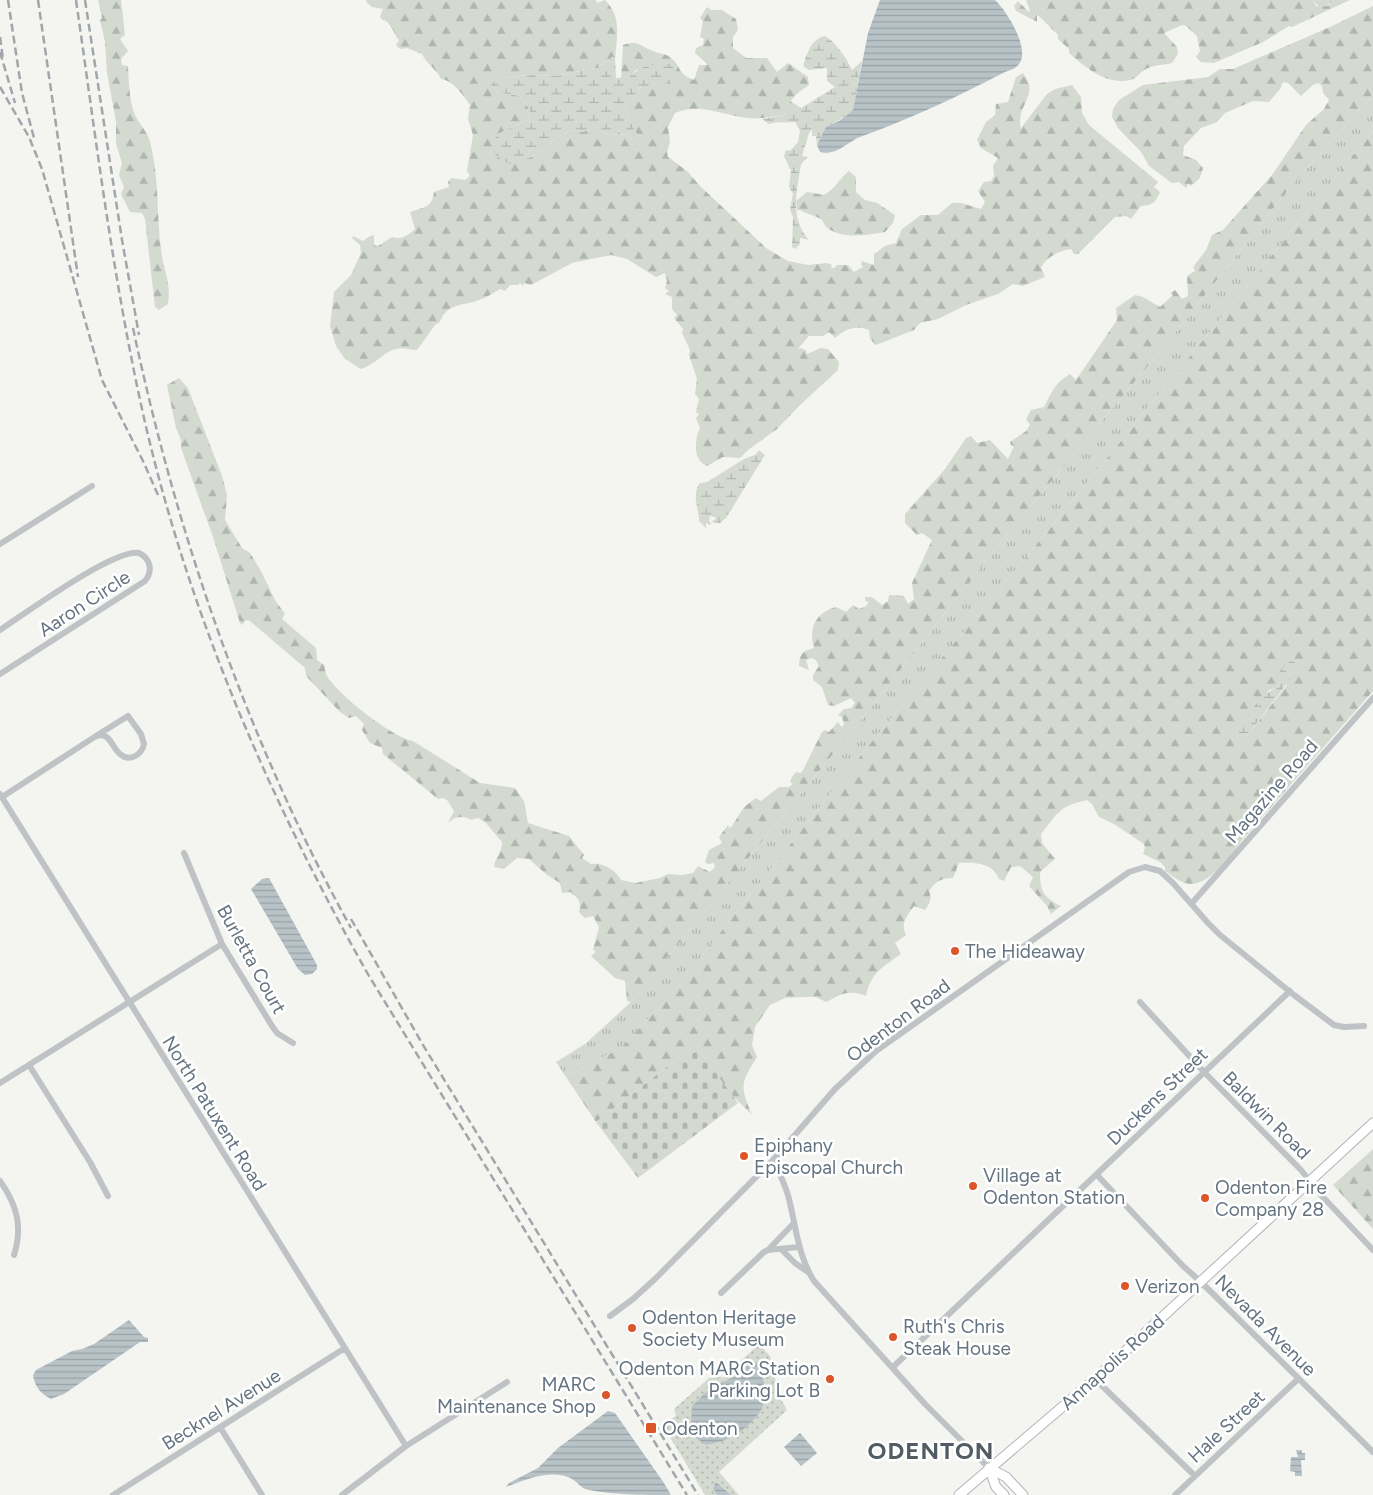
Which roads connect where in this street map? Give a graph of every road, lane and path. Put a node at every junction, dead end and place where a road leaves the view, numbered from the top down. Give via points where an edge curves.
1 (92, 486) dead end
2 (0, 544) edge
3 (0, 630) edge
4 (0, 674) edge
5 (1373, 698) edge
6 (96, 736) junction
7 (2, 800) edge
8 (184, 854) dead end
9 (1192, 903) junction
10 (222, 944) junction
11 (1290, 991) junction
12 (128, 1002) junction
13 (1140, 1002) dead end
14 (1364, 1026) dead end
15 (293, 1043) dead end
16 (29, 1065) junction
17 (1204, 1072) junction
18 (0, 1083) edge
19 (1373, 1123) edge
20 (773, 1160) junction
21 (1097, 1175) junction
22 (0, 1182) edge
23 (1310, 1182) junction
24 (108, 1196) dead end
25 (794, 1223) junction
26 (799, 1247) junction
27 (781, 1249) junction
28 (768, 1250) junction
29 (1373, 1250) edge
30 (14, 1255) dead end
31 (808, 1272) junction
32 (1201, 1282) junction
33 (721, 1293) dead end
34 (610, 1316) dead end
35 (345, 1348) junction
36 (893, 1367) junction
37 (1095, 1379) junction
38 (1298, 1379) junction
39 (507, 1382) dead end
40 (220, 1427) junction
41 (406, 1446) junction
42 (1373, 1452) edge
43 (989, 1468) junction
44 (1195, 1476) junction
45 (113, 1495) edge
46 (262, 1495) edge
47 (343, 1495) edge
48 (959, 1495) edge
49 (1004, 1495) edge
50 (1023, 1495) edge
51 (1175, 1495) edge

1 - 2 street
3 - 4 street, Aaron Circle via 116,557 136,552 144,555 150,563 145,581
5 - 9 street, Magazine Road
6 - 6 street via 106,736 126,758 140,753 144,744 128,716
6 - 7 street
7 - 12 street, North Patuxent Road
8 - 10 street, Burletta Court
9 - 11 street, Odenton Road via 1220,934
9 - 20 street, Odenton Road via 1160,871 1145,867 1129,872 876,1051 835,1089
10 - 12 street
10 - 15 street, Burletta Court via 272,1026
11 - 14 street, Odenton Road via 1334,1024
11 - 17 street, Duckens Street
12 - 16 street
12 - 35 street, North Patuxent Road
13 - 17 street, Baldwin Road
16 - 18 street
16 - 24 street
17 - 21 street, Duckens Street
17 - 23 street, Baldwin Road
19 - 23 main road, Annapolis Road
20 - 25 street via 789,1197
20 - 34 street, Odenton Road via 655,1279
21 - 32 street, Nevada Avenue
21 - 36 street, Duckens Street
22 - 30 street via 10,1197 20,1232
23 - 29 street, Baldwin Road
23 - 32 main road, Annapolis Road
25 - 26 street
25 - 28 street
26 - 27 street
26 - 31 street
27 - 28 street
27 - 31 street
28 - 33 street
31 - 36 street via 843,1315
32 - 37 main road, Annapolis Road
32 - 38 street, Nevada Avenue
35 - 40 street, Becknel Avenue
35 - 41 street, North Patuxent Road
36 - 43 street
37 - 43 main road, Annapolis Road
37 - 44 street
38 - 42 street, Nevada Avenue
38 - 44 street, Hale Street
39 - 41 street
40 - 45 street, Becknel Avenue
40 - 46 street
41 - 47 street
43 - 48 main road, Annapolis Road
43 - 49 main road via 996,1487
43 - 50 main road via 1006,1477
44 - 51 street, Hale Street

